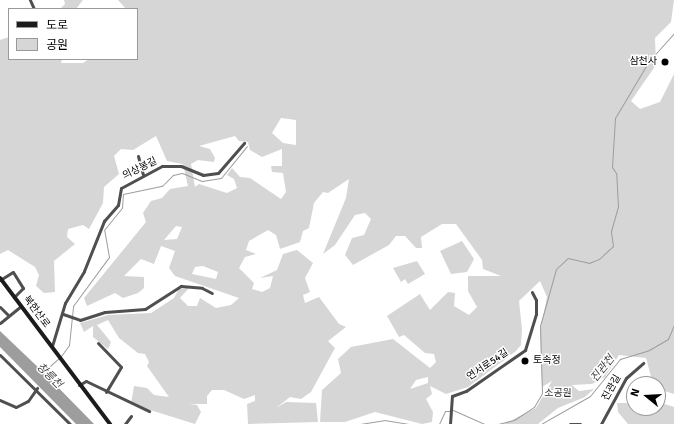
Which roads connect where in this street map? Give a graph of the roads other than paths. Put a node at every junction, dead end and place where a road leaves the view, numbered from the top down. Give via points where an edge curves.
1 (244, 143) dead end
2 (138, 156) dead end
3 (143, 175) junction
4 (0, 279) edge
5 (532, 292) dead end
6 (212, 293) dead end
7 (14, 297) junction
8 (21, 306) junction
9 (0, 307) edge
10 (63, 314) junction
11 (8, 315) junction
12 (0, 323) edge
13 (98, 343) dead end
14 (52, 346) junction
15 (0, 355) edge
16 (643, 363) dead end
17 (79, 385) junction
18 (37, 388) junction
19 (106, 392) junction
20 (0, 400) edge
21 (149, 411) dead end
22 (131, 416) dead end
23 (604, 421) junction
24 (449, 423) edge
25 (70, 424) edge
26 (110, 424) edge
27 (125, 424) edge
28 (570, 424) edge
29 (580, 424) edge
30 (600, 424) edge
31 (607, 424) edge

1 - 3 street, 의상봉길 via 218,173 203,175 171,166
2 - 3 street
3 - 10 street, 의상봉길 via 121,188 118,205 96,235
4 - 7 main road, 북한산로
4 - 7 street via 13,272 24,288
5 - 24 street, 연서로54길 via 536,300 536,314 525,350 466,391 452,396
6 - 10 street via 202,288 181,286 145,309 105,312 80,320
7 - 8 main road, 북한산로
8 - 11 street
8 - 14 main road, 북한산로
9 - 11 street
10 - 14 street, 의상봉길
11 - 12 street
13 - 19 street via 120,367
14 - 17 main road, 북한산로
15 - 18 street
16 - 23 street, 진관길 via 626,378
17 - 19 street via 86,381
17 - 26 main road
18 - 20 street via 28,401 16,407
18 - 25 street
19 - 21 street
22 - 27 street
23 - 30 street, 진관길
23 - 31 street
28 - 29 street

